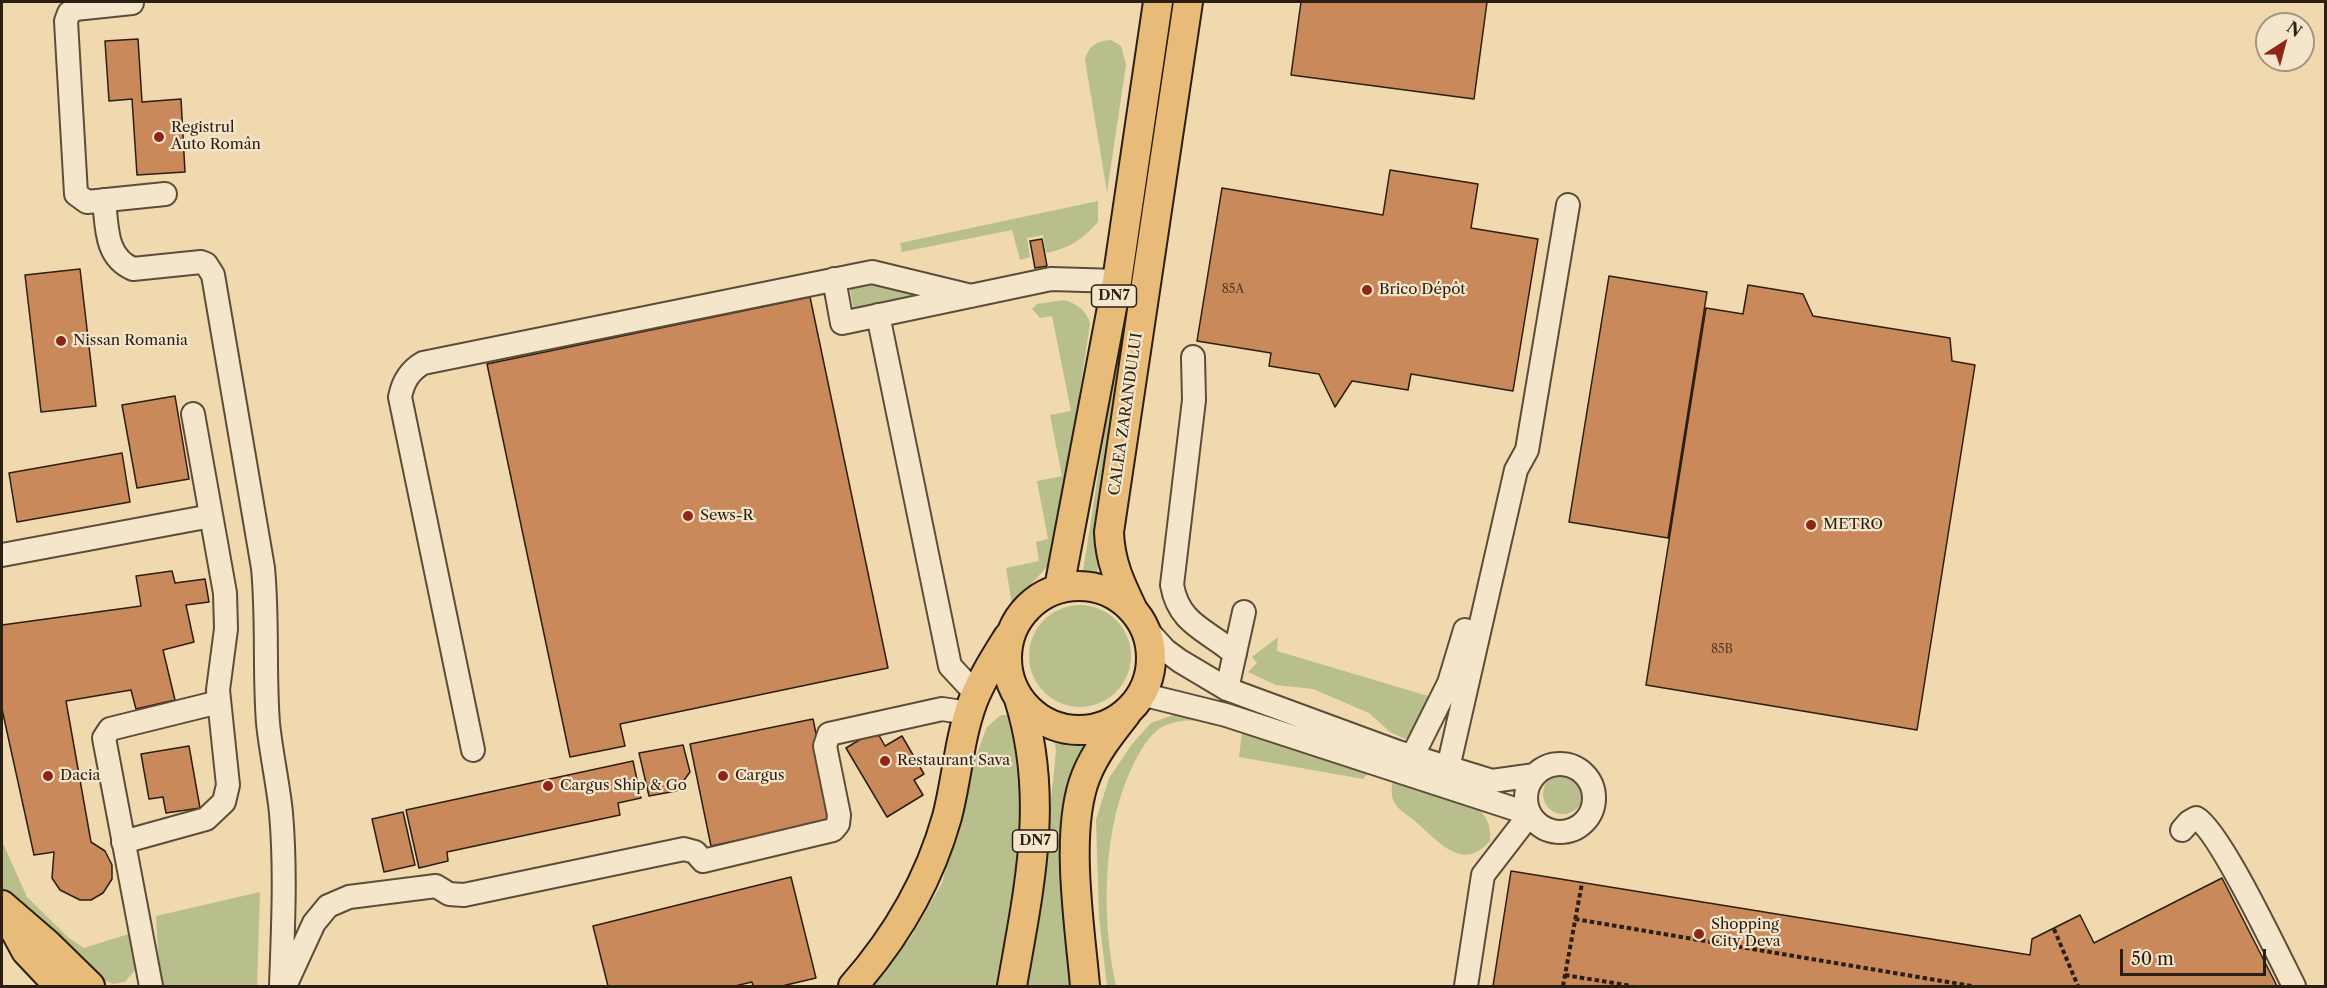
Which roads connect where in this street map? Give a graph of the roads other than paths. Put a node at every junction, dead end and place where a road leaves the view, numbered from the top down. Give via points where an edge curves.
1 (1158, 2) edge
2 (1188, 2) edge
3 (132, 3) edge
4 (165, 194) dead end
5 (104, 200) junction
6 (1568, 205) dead end
7 (834, 279) junction
8 (1117, 281) junction
9 (971, 296) junction
10 (878, 315) junction
11 (1193, 357) dead end
12 (193, 414) dead end
13 (1509, 469) junction
14 (211, 516) junction
15 (2, 555) edge
16 (1059, 588) junction
17 (1244, 612) dead end
18 (1139, 619) junction
19 (1014, 628) junction
20 (1235, 654) junction
21 (1227, 689) junction
22 (1015, 691) junction
23 (219, 702) junction
24 (1135, 702) junction
25 (973, 704) junction
26 (473, 750) dead end
27 (1412, 757) junction
28 (1448, 768) junction
29 (958, 769) junction
30 (1535, 775) junction
31 (1530, 814) junction
32 (2182, 830) dead end
33 (1556, 832) junction
34 (123, 842) junction
35 (2, 906) edge
36 (149, 986) edge
37 (59, 987) edge
38 (90, 987) edge
39 (283, 987) edge
40 (853, 987) edge
41 (1012, 987) edge
42 (1084, 987) edge
43 (1466, 987) edge
44 (1475, 987) edge
45 (2294, 987) edge

1 - 8 main road, CALEA ZARANDULUI / DN7
2 - 18 main road, CALEA ZARANDULUI / DN7 via 1109,532 1114,573
3 - 5 lane via 75,9 66,21 76,194 87,202
4 - 5 lane
5 - 39 lane via 111,250 125,266 133,269 201,262 213,275 263,568 268,724 281,812 285,884
6 - 13 lane via 1527,450
7 - 9 lane via 873,272
7 - 10 lane via 842,322
7 - 26 lane via 423,363 406,377 400,397
8 - 9 lane via 1051,279
8 - 16 main road, CALEA ZARANDULUI / DN7
9 - 10 lane
10 - 25 lane via 951,666
11 - 20 lane via 1194,400 1172,585 1185,617
12 - 14 lane
13 - 27 lane via 1462,644 1440,705
13 - 28 lane
14 - 15 lane
14 - 23 lane via 225,593
16 - 18 main road, DN7 via 1097,588 1116,596
16 - 19 main road, DN7 via 1024,610
17 - 20 lane
18 - 21 lane via 1165,650
18 - 24 main road, CALEA ZARANDULUI / DN7 via 1151,650 1150,673
19 - 22 main road, DN7 via 1007,651
19 - 25 main road
20 - 21 lane
21 - 27 lane
22 - 24 main road via 1032,712 1070,729 1090,729 1110,722
22 - 29 main road via 984,710
22 - 41 main road, DN7 via 1034,758 1035,813 1029,883
23 - 34 lane via 228,784 224,801 206,819
23 - 34 lane via 106,732
24 - 31 lane via 1197,706
24 - 42 main road, CALEA ZARANDULUI / DN7 via 1095,759 1078,802 1076,885
25 - 29 main road
25 - 39 lane via 829,734 825,746 839,815 833,830 703,861 695,852 684,849 464,895 449,894 436,886 349,897 328,906 314,923
27 - 28 lane
28 - 30 lane via 1492,781
29 - 40 main road via 947,816 922,886 898,928
30 - 31 lane via 1526,798
30 - 33 lane via 1547,766 1566,764 1583,773 1593,789 1589,817 1575,830
31 - 33 lane via 1545,829
31 - 43 lane via 1483,875
32 - 45 lane via 2196,818 2209,829 2252,902
33 - 44 lane via 1532,833 1492,876
34 - 36 lane
35 - 37 main road via 26,951
35 - 38 main road

